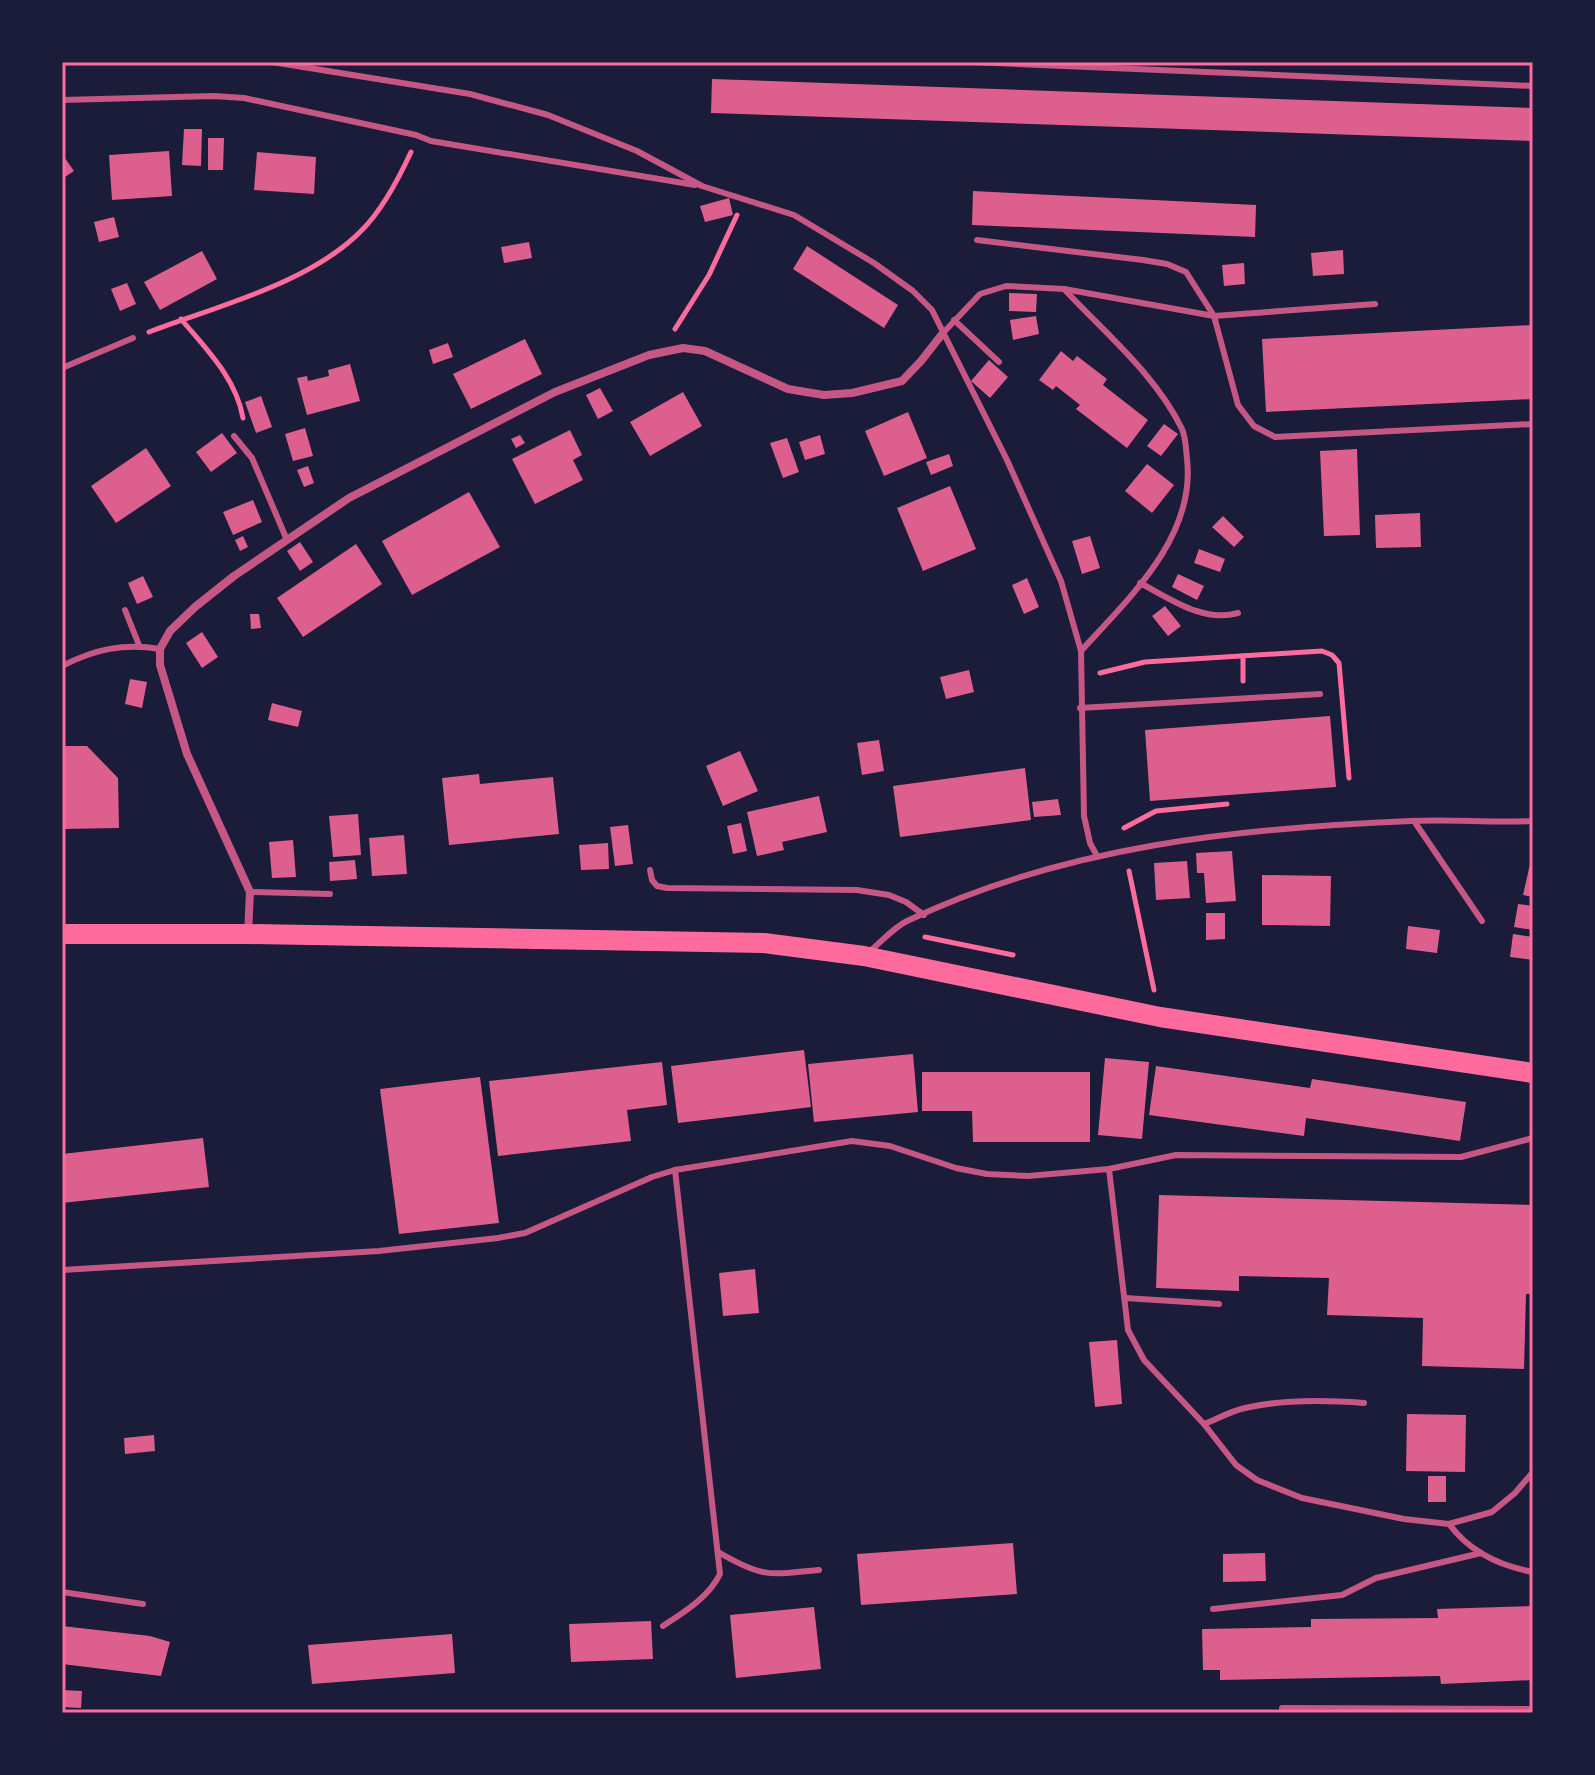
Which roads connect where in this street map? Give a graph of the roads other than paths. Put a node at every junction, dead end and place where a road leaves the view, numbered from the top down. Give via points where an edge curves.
1 (272, 62) edge
2 (972, 62) edge
3 (1533, 86) edge
4 (62, 100) edge
5 (702, 186) junction
6 (977, 240) dead end
7 (1064, 289) junction
8 (1375, 304) dead end
9 (1214, 316) junction
10 (954, 320) junction
11 (943, 333) junction
12 (133, 338) road end
13 (999, 362) dead end
14 (62, 368) edge
15 (1533, 424) edge
16 (234, 436) dead end
17 (287, 540) junction
18 (1140, 583) junction
19 (125, 610) dead end
20 (1238, 613) dead end
21 (139, 645) junction
22 (160, 649) junction
23 (1081, 651) junction
24 (62, 666) edge
25 (1320, 694) dead end
26 (1080, 708) junction
27 (1414, 821) junction
28 (1533, 821) edge
29 (1097, 856) junction
30 (650, 870) dead end
31 (250, 892) junction
32 (330, 894) dead end
33 (924, 915) junction
34 (1482, 921) dead end
35 (62, 934) edge
36 (248, 934) junction
37 (864, 956) junction
38 (1533, 1073) edge
39 (1533, 1138) edge
40 (1109, 1169) junction
41 (675, 1170) junction
42 (62, 1270) edge
43 (1125, 1298) junction
44 (1219, 1304) dead end
45 (1364, 1403) dead end
46 (1204, 1424) junction
47 (1533, 1472) edge
48 (1449, 1524) junction
49 (718, 1552) junction
50 (1481, 1553) junction
51 (819, 1570) dead end
52 (1533, 1572) edge
53 (62, 1592) edge
54 (143, 1604) dead end
55 (1213, 1609) dead end
56 (663, 1626) dead end
57 (1282, 1708) dead end
58 (1533, 1709) edge

1 - 5 lane via 470,94 548,115 637,151
2 - 3 lane
4 - 5 lane via 244,98 431,141
5 - 11 lane via 794,215 874,263 932,310
6 - 9 lane via 1167,264 1186,272
7 - 9 lane
7 - 10 lane via 1006,286 980,294
7 - 18 lane via 1148,378 1183,432 1188,470 1183,502 1170,544
8 - 9 lane
9 - 15 lane via 1238,405 1254,426 1275,437
10 - 11 lane
10 - 13 lane
11 - 17 street via 902,381 852,393 788,389 705,351 683,348 649,355 555,392 349,498
11 - 23 lane via 1061,581
12 - 14 lane
16 - 17 lane via 248,450
17 - 22 street via 195,607
18 - 20 lane via 1206,615 1223,618
18 - 23 lane
19 - 21 lane
21 - 22 lane
21 - 24 lane via 109,647
22 - 31 street via 166,690 187,754
23 - 26 lane
25 - 26 lane
26 - 29 lane via 1084,816
27 - 28 lane
27 - 29 lane via 1166,841
27 - 34 lane
29 - 33 lane via 1010,880
30 - 33 lane via 657,886 667,888 871,892 906,902
31 - 32 lane
31 - 36 street
33 - 37 lane via 906,922
35 - 36 main road
36 - 37 main road via 764,943
37 - 38 main road via 1160,1017
39 - 40 lane via 1461,1157 1176,1155
40 - 41 lane via 987,1174 890,1146 852,1141
40 - 43 lane
41 - 42 lane via 525,1233 498,1238 379,1251
41 - 49 lane
43 - 44 lane
43 - 46 lane via 1128,1330 1144,1360
45 - 46 lane via 1275,1403 1243,1408
46 - 48 lane via 1236,1465 1275,1490
47 - 48 lane via 1492,1512
48 - 50 lane
49 - 51 lane via 750,1571 769,1575
49 - 56 lane via 715,1585
50 - 52 lane
50 - 55 lane via 1376,1578 1342,1595
53 - 54 lane
57 - 58 lane

